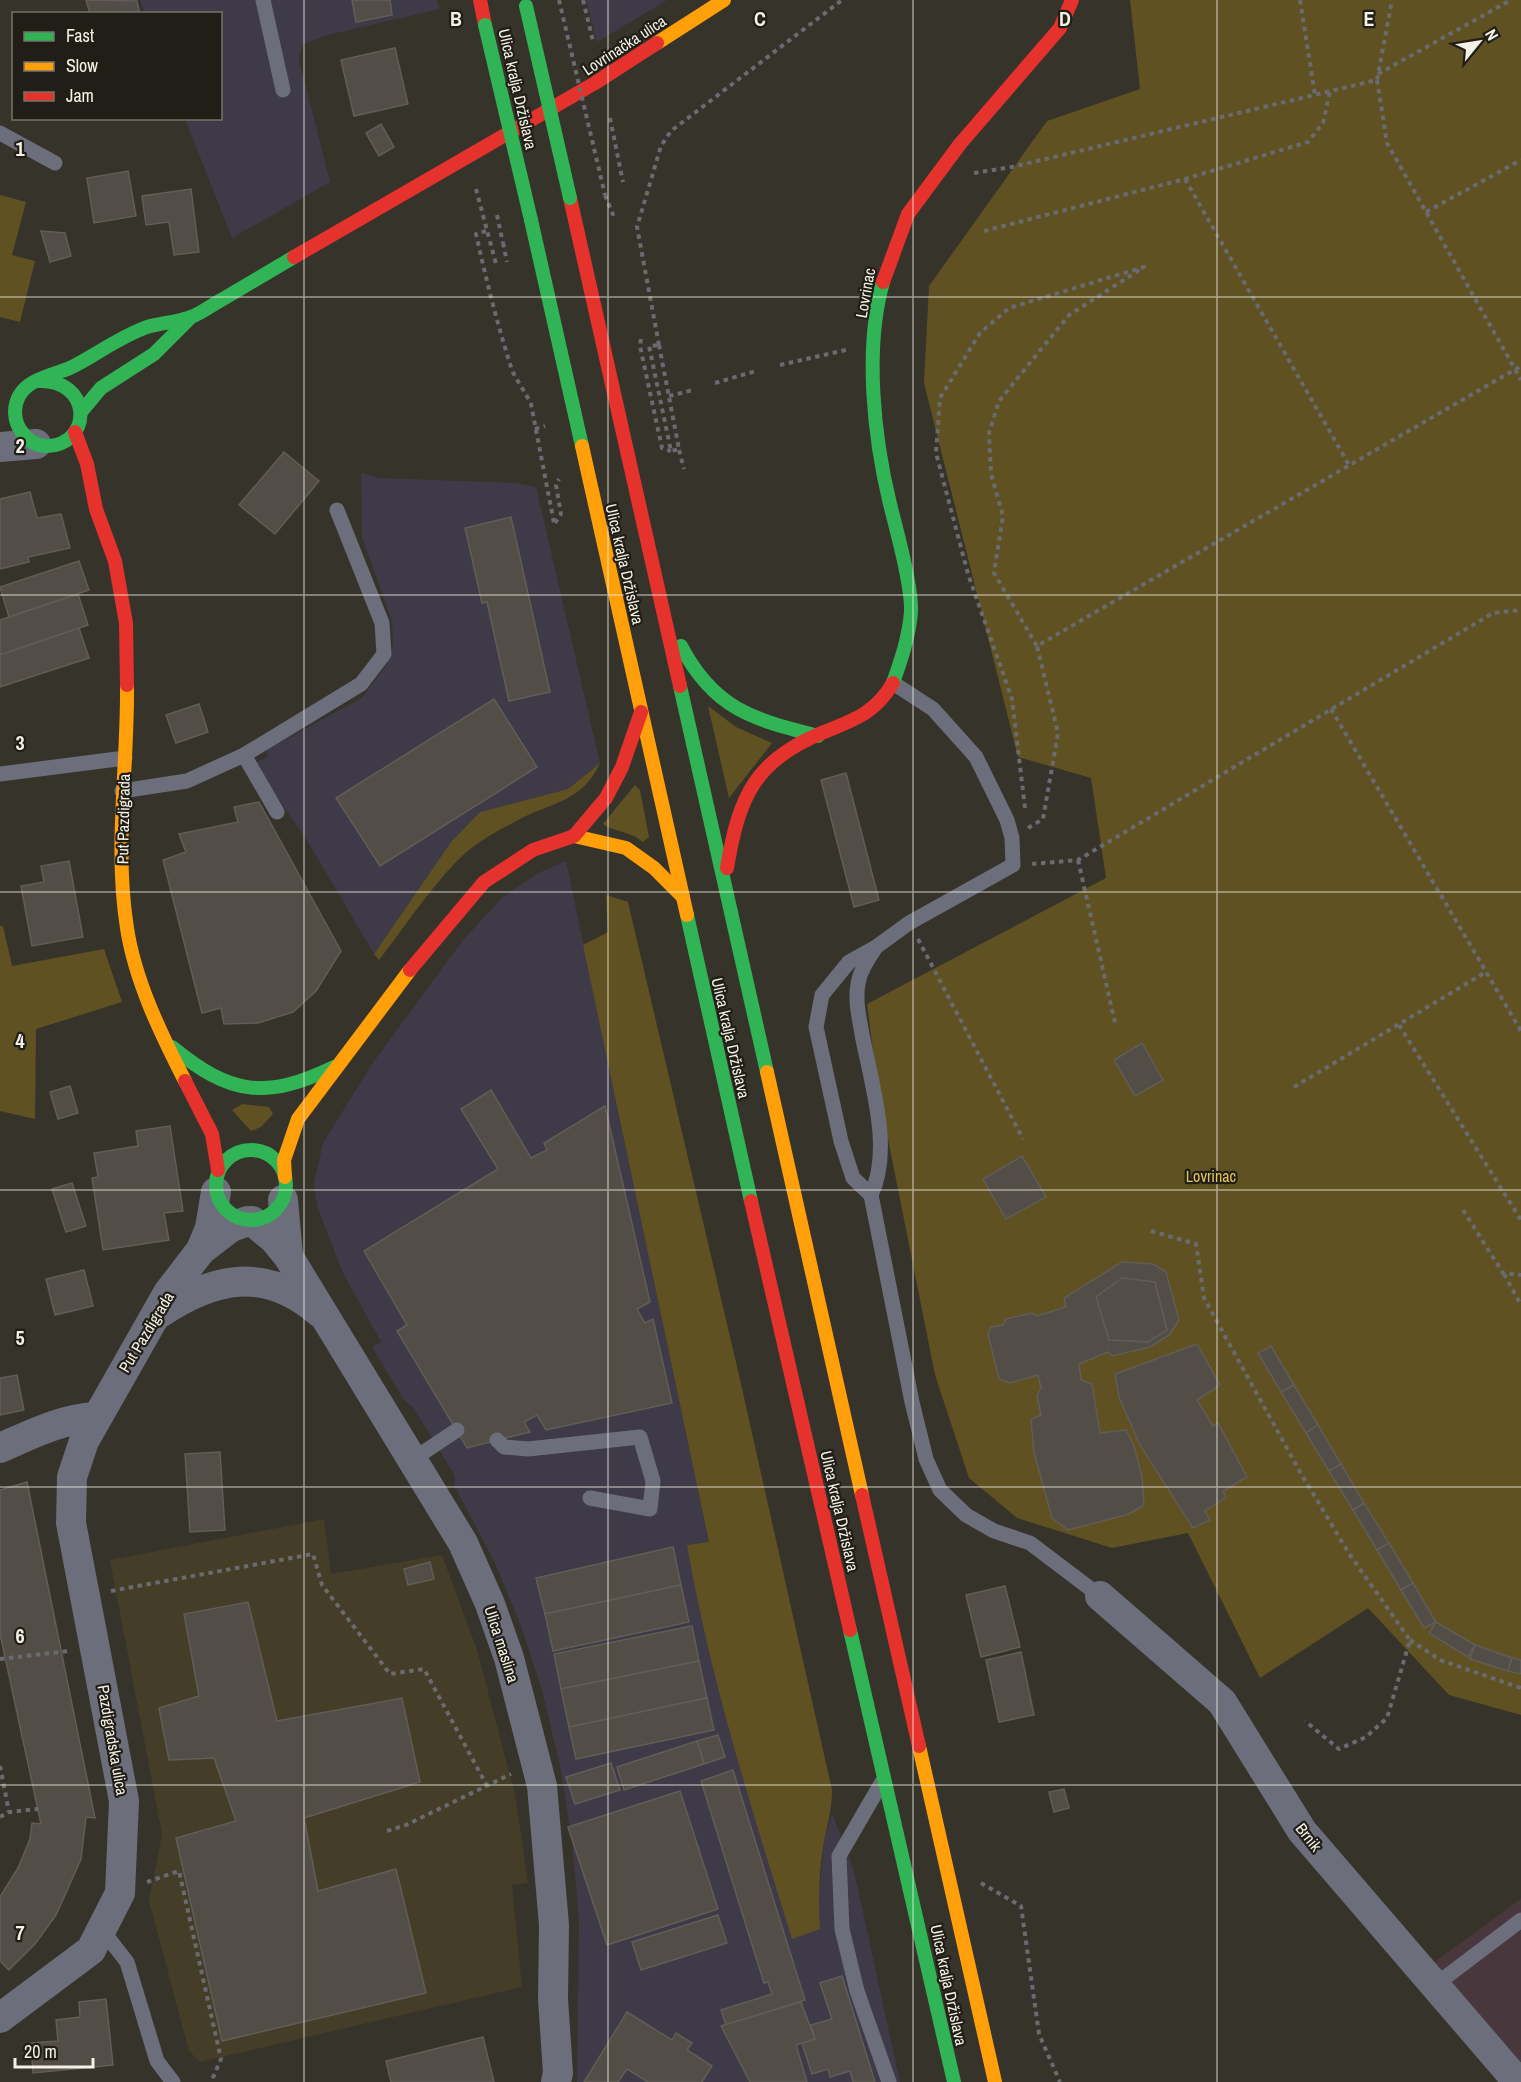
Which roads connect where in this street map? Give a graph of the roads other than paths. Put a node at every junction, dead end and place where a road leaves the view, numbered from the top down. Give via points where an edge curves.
1 (263, 0) edge
2 (480, 0) edge
3 (724, 0) edge
4 (1072, 0) edge
5 (525, 3) edge
6 (283, 90) dead end
7 (0, 133) edge
8 (56, 163) dead end
9 (191, 317) junction
10 (21, 390) edge
11 (81, 412) junction
12 (75, 432) junction
13 (0, 447) edge
14 (48, 449) junction
15 (79, 490) dead end
16 (96, 509) junction
17 (337, 510) dead end
18 (666, 619) junction
19 (893, 683) junction
20 (641, 712) junction
21 (818, 736) junction
22 (244, 755) junction
23 (124, 758) junction
24 (0, 774) edge
25 (122, 791) junction
26 (277, 812) dead end
27 (574, 836) junction
28 (724, 881) junction
29 (683, 897) junction
30 (876, 947) junction
31 (160, 1036) junction
32 (336, 1066) junction
33 (204, 1116) junction
34 (298, 1119) junction
35 (253, 1150) junction
36 (217, 1181) junction
37 (284, 1189) junction
38 (871, 1195) junction
39 (250, 1221) junction
40 (201, 1250) junction
41 (288, 1256) junction
42 (155, 1317) junction
43 (326, 1319) junction
44 (96, 1417) junction
45 (457, 1430) dead end
46 (497, 1440) dead end
47 (0, 1448) edge
48 (412, 1460) junction
49 (590, 1498) dead end
50 (1100, 1596) joint
51 (885, 1777) junction
52 (918, 1920) junction
53 (1521, 1920) edge
54 (102, 1930) junction
55 (907, 1946) dead end
56 (1434, 1986) junction
57 (0, 2018) edge
58 (173, 2082) edge
59 (556, 2082) edge
60 (889, 2082) edge
61 (954, 2082) edge
62 (995, 2082) edge
63 (1518, 2082) edge

1 - 6 lane
2 - 20 main road, Ulica kralja Držislava, bridge
3 - 9 main road, Lovrinačka ulica via 541,115
4 - 19 main road, Lovrinac via 1060,28 960,144 908,214 888,260 876,307 874,409 911,610 906,645
5 - 18 main road, Ulica kralja Držislava, bridge
7 - 8 lane
9 - 10 main road via 141,330
9 - 11 main road via 154,354 101,388
10 - 11 main road via 57,380 77,398
10 - 14 main road via 14,418 19,431
11 - 12 main road
12 - 14 main road
12 - 16 main road, Put Pazdigrada via 87,464
13 - 14 street
15 - 16 main road, Put Pazdigrada
16 - 23 main road, Put Pazdigrada via 115,561 126,623
17 - 22 lane via 382,623 384,654 361,684
18 - 21 main road via 696,674 728,703 766,723
18 - 28 main road, Ulica kralja Držislava
19 - 21 main road, Lovrinac via 882,701 869,712
19 - 30 lane via 933,709 976,757 996,792 1012,838 1013,865 909,923
20 - 27 main road via 622,767 606,798
20 - 29 main road, Ulica kralja Držislava
21 - 28 main road, Lovrinac via 778,756 751,788 732,830
22 - 25 lane via 187,781
22 - 26 lane
23 - 24 lane
23 - 25 main road, Put Pazdigrada
25 - 31 main road, Put Pazdigrada via 121,850 127,929
27 - 29 main road via 626,848 654,868
27 - 32 main road via 533,850 484,882
28 - 62 main road, Ulica kralja Držislava
29 - 51 main road, Ulica kralja Držislava
30 - 38 lane via 858,983 859,1014 882,1151 879,1178
30 - 38 lane via 849,962 834,977 822,994 816,1027 853,1178
31 - 32 main road via 207,1074 252,1091 279,1089
31 - 33 main road, Put Pazdigrada
32 - 34 main road
33 - 35 main road, Put Pazdigrada via 227,1136
33 - 36 main road, Put Pazdigrada via 217,1150
34 - 35 main road
34 - 37 main road via 284,1160
35 - 36 main road via 231,1155
35 - 37 main road via 272,1157
36 - 39 main road via 227,1212
36 - 40 street, Put Pazdigrada via 210,1228
37 - 39 main road via 269,1216
37 - 41 street, Ulica maslina
38 - 50 lane via 912,1401 926,1458 940,1490 966,1515 994,1531 1030,1543
39 - 40 street, Put Pazdigrada via 231,1227
39 - 41 street, Ulica maslina via 273,1238
40 - 42 street, Put Pazdigrada
41 - 43 street, Ulica maslina
42 - 43 street via 192,1294 238,1280 280,1289 304,1301
42 - 44 street, Put Pazdigrada
43 - 48 street, Ulica maslina
44 - 47 street via 54,1424
44 - 54 street, Pazdigradska ulica via 72,1477 70,1523 124,1802 120,1893
45 - 48 lane
46 - 49 lane via 504,1447 528,1449 640,1437 653,1481 650,1509
48 - 59 street, Ulica maslina via 463,1543 490,1604 509,1658 542,1786 554,1925
50 - 56 street, Brnik via 1222,1702 1302,1831
51 - 52 main road, Ulica kralja Držislava
51 - 60 lane via 839,1856 842,1929 857,1991
52 - 55 main road
52 - 61 main road, Ulica kralja Držislava
53 - 56 lane
54 - 57 street, Pazdigradska ulica via 91,1950
54 - 58 lane via 127,1962 157,2061
56 - 63 street, Brnik

